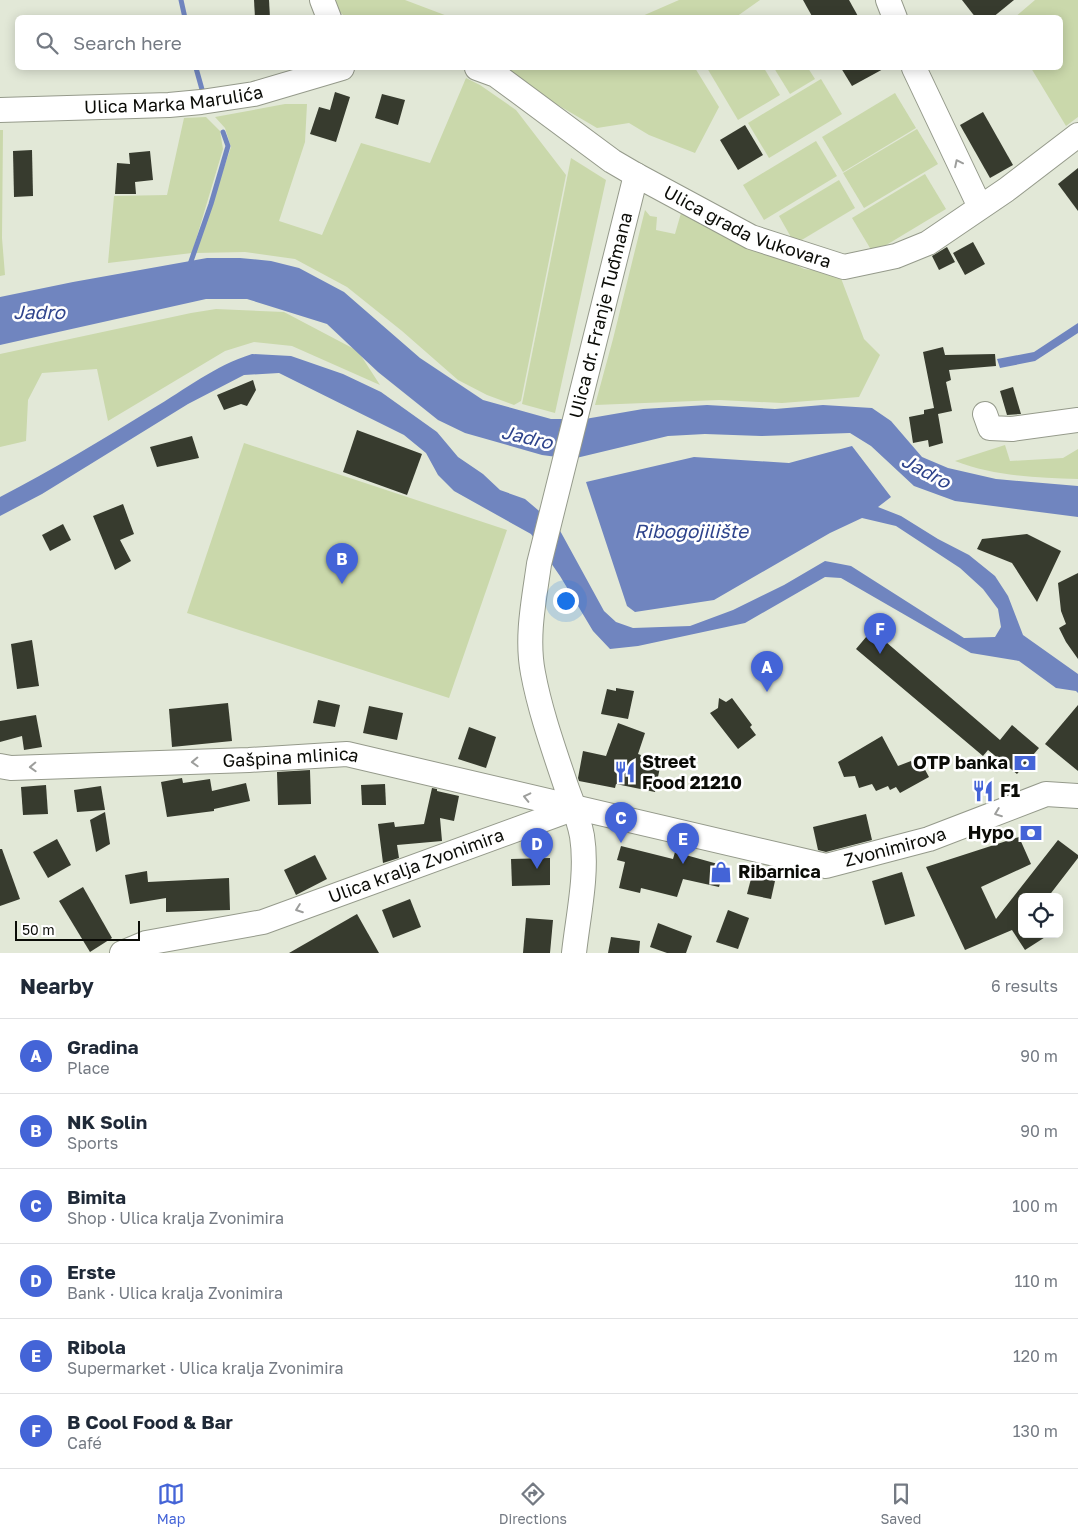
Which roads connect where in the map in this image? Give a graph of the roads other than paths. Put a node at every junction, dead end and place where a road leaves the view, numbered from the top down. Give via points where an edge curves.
1 (322, 0) edge
2 (888, 0) edge
3 (328, 15) edge
4 (893, 15) edge
5 (335, 70) edge
6 (482, 70) edge
7 (916, 74) edge
8 (0, 110) edge
9 (1078, 135) edge
10 (636, 175) junction
11 (980, 207) junction
12 (986, 414) dead end
13 (1078, 420) edge
14 (0, 766) edge
15 (1078, 796) edge
16 (575, 808) junction
17 (122, 953) edge
18 (574, 953) edge

1 - 3 street
2 - 4 street
5 - 8 street, Ulica Marka Marulića via 254,94 201,102
6 - 10 street, Ulica grada Vukovara via 496,75 612,161
11 -> 7 street
9 - 11 street, Ulica grada Vukovara
10 - 11 street, Ulica grada Vukovara via 751,237 844,267 896,256 928,243
10 - 16 street, Ulica dr. Franje Tuđmana via 539,564 532,613 533,673
12 - 13 street via 990,428 1012,429
16 -> 14 street, Gašpina mlinica via 347,754
15 -> 16 street, Zvonimirova via 1046,794 929,839 826,866
16 -> 17 street, Ulica kralja Zvonimira via 263,922 146,943
16 - 18 street, Ulica dr. Franje Tuđmana via 584,860

